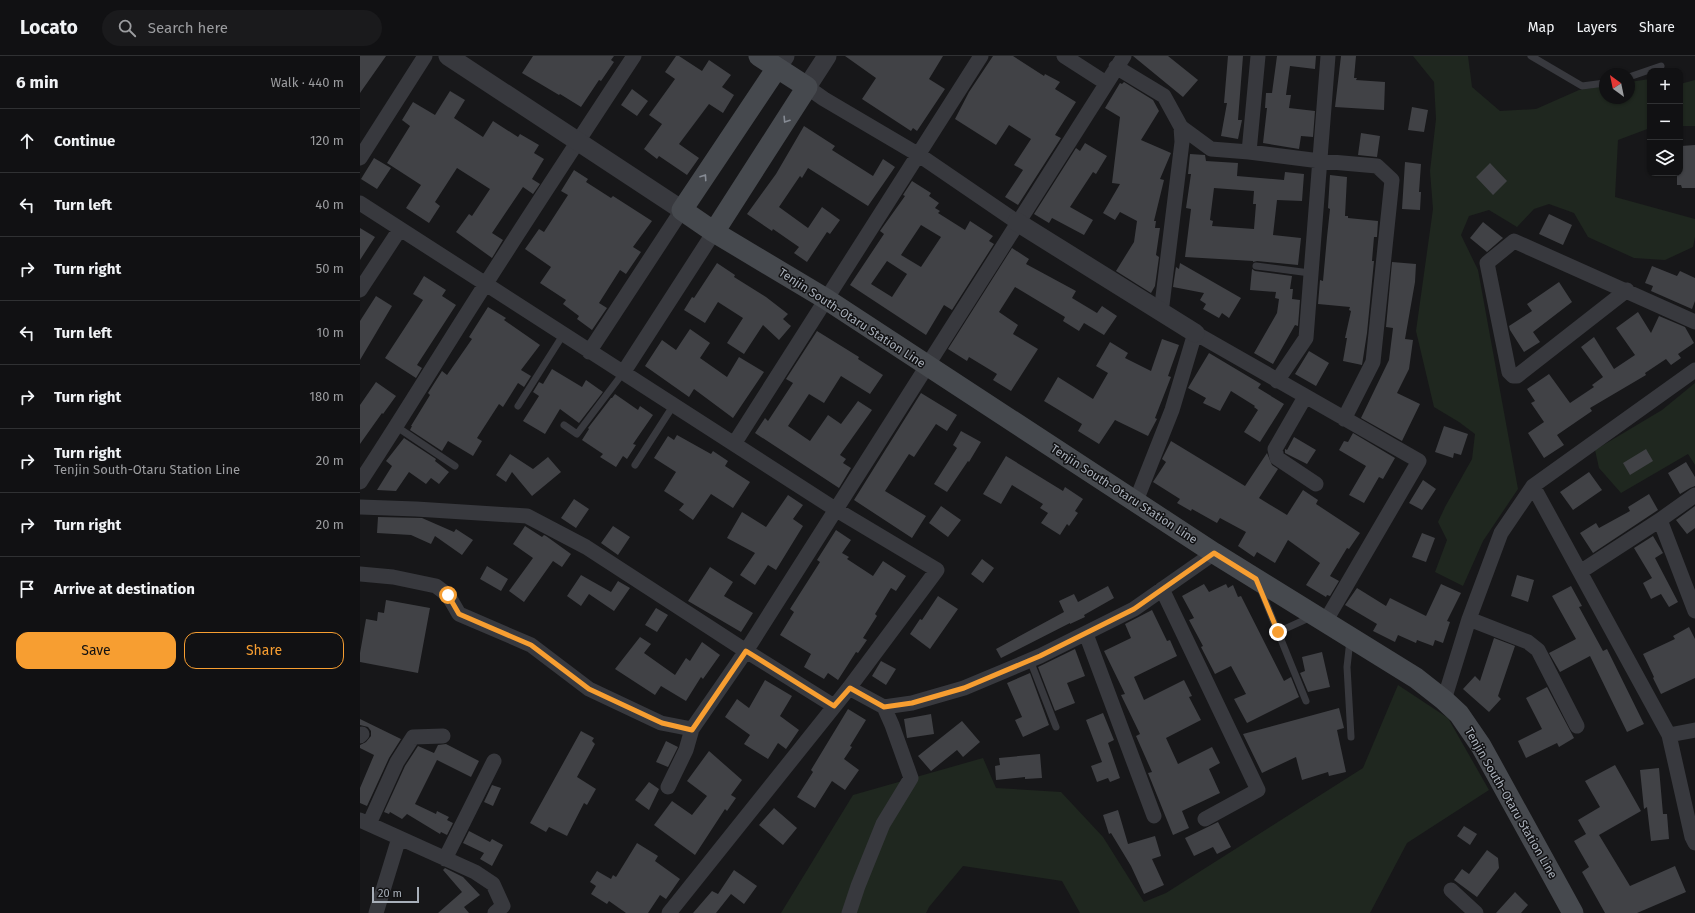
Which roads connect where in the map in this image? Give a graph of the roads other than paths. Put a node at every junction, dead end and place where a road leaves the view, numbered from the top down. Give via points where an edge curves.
1 (426, 56) edge
2 (448, 56) edge
3 (634, 56) edge
4 (759, 56) edge
5 (827, 56) edge
6 (981, 56) edge
7 (1064, 56) edge
8 (1258, 56) edge
9 (1328, 56) edge
10 (1531, 56) edge
11 (781, 62) edge
12 (1120, 62) edge
13 (1661, 66) dead end
14 (1635, 75) edge
15 (1106, 83) junction
16 (1599, 84) edge
17 (807, 87) junction
18 (1181, 127) junction
19 (577, 142) junction
20 (1248, 152) junction
21 (919, 155) junction
22 (360, 158) edge
23 (1320, 161) junction
24 (360, 203) edge
25 (682, 210) junction
26 (1017, 222) junction
27 (400, 229) junction
28 (714, 232) junction
29 (1256, 266) dead end
30 (1310, 273) junction
31 (485, 284) junction
32 (360, 290) edge
33 (1627, 290) junction
34 (826, 299) junction
35 (1161, 313) junction
36 (1695, 322) edge
37 (1195, 333) junction
38 (563, 335) junction
39 (589, 352) junction
40 (926, 366) junction
41 (1695, 370) edge
42 (623, 373) junction
43 (1278, 381) junction
44 (1306, 397) junction
45 (518, 406) dead end
46 (673, 406) junction
47 (1344, 419) junction
48 (564, 425) dead end
49 (397, 427) junction
50 (734, 444) junction
51 (635, 465) dead end
52 (454, 466) dead end
53 (360, 482) edge
54 (1316, 484) dead end
55 (1533, 486) junction
56 (1695, 495) edge
57 (1136, 501) junction
58 (360, 507) edge
59 (835, 509) junction
60 (1660, 520) junction
61 (1214, 553) junction
62 (1580, 572) junction
63 (360, 574) edge
64 (1256, 579) junction
65 (1162, 590) junction
66 (1695, 611) edge
67 (1320, 618) junction
68 (1469, 619) junction
69 (1278, 632) junction
70 (1086, 634) junction
71 (1350, 638) junction
72 (746, 651) junction
73 (1030, 660) junction
74 (850, 688) junction
75 (1444, 700) junction
76 (1306, 701) dead end
77 (834, 706) junction
78 (884, 707) junction
79 (1577, 726) dead end
80 (1056, 727) dead end
81 (692, 730) junction
82 (1695, 730) edge
83 (1669, 735) junction
84 (443, 736) dead end
85 (1351, 737) dead end
86 (494, 761) dead end
87 (668, 787) dead end
88 (1154, 816) dead end
89 (1205, 819) dead end
90 (364, 822) edge
91 (399, 838) junction
92 (1695, 843) edge
93 (445, 859) junction
94 (1451, 890) dead end
95 (376, 913) edge
96 (496, 913) edge
97 (669, 913) edge
98 (848, 913) edge
99 (1476, 913) edge
100 (1573, 913) edge

1 - 22 street
2 - 19 street
3 - 19 street
4 - 11 main road
5 - 17 street
6 - 21 street
7 - 15 street
8 - 20 street
9 - 23 street
10 - 16 lane via 1582,86
11 - 17 main road
25 -> 11 main road
12 - 15 street
12 - 18 street via 1164,96
13 - 14 lane
15 - 26 street
17 - 21 street
17 -> 28 main road
18 - 20 street via 1211,149
18 - 35 street via 1182,142
19 - 25 street
19 - 31 street
20 - 23 street
21 - 26 street
21 - 34 street
23 - 30 street
23 - 47 street via 1378,166 1392,180 1373,362
24 - 27 street
25 - 28 main road, Tenjin South-Otaru Station Line
25 - 39 street
26 - 35 street
26 - 40 street
27 - 31 street
27 - 32 street
28 - 34 main road, Tenjin South-Otaru Station Line
28 - 42 street
29 - 30 lane
30 - 43 street via 1306,338
31 - 38 street
31 - 49 street
33 - 33 street via 1514,241 1487,263 1509,372 1517,376
33 - 36 street
34 - 40 main road, Tenjin South-Otaru Station Line
34 - 50 street
35 - 37 street
37 - 43 street
37 - 57 street via 1172,410
38 - 39 street
38 - 45 lane
39 - 42 street
40 - 57 main road, Tenjin South-Otaru Station Line
40 - 59 street
41 - 55 street
42 - 46 street
42 - 48 lane via 578,434
43 - 44 street
44 - 47 street
44 - 54 street via 1275,449 1277,458
46 - 50 street
46 - 51 lane
47 - 67 street via 1419,461
49 - 52 lane
49 - 53 street
50 - 59 street
55 - 62 street
55 - 68 street via 1501,534
56 - 60 street
57 - 61 main road, Tenjin South-Otaru Station Line
58 - 72 street via 416,508 527,516 586,547
59 - 72 street
59 - 74 street via 937,570
60 - 62 street
60 - 66 street
61 - 64 main road, Tenjin South-Otaru Station Line
61 - 65 street
62 - 83 street
63 - 81 street via 393,576 436,586 448,595 459,614 531,645 589,689 662,723
64 - 67 main road, Tenjin South-Otaru Station Line
64 - 69 lane
65 - 70 street via 1134,609
65 - 89 street via 1258,790
67 - 69 lane
67 - 71 main road, Tenjin South-Otaru Station Line
68 - 75 street
68 - 79 street via 1528,642 1538,650
69 - 76 lane
70 - 73 street
70 - 88 street
71 - 75 main road, Tenjin South-Otaru Station Line via 1416,678
71 - 85 lane via 1347,667
72 - 77 street
72 - 81 street
73 - 78 street via 964,688 912,703
73 - 80 lane
74 - 77 street
74 - 78 street
75 - 100 main road, Tenjin South-Otaru Station Line via 1459,714 1481,746
77 - 97 street
78 - 98 street via 910,778 883,824
81 - 87 street via 686,750
82 - 83 street
83 - 92 street
84 - 90 street via 413,737
86 - 93 street
90 - 91 street
91 - 93 street
91 - 95 street
93 - 96 street via 475,872 493,884 503,906
94 - 99 street

